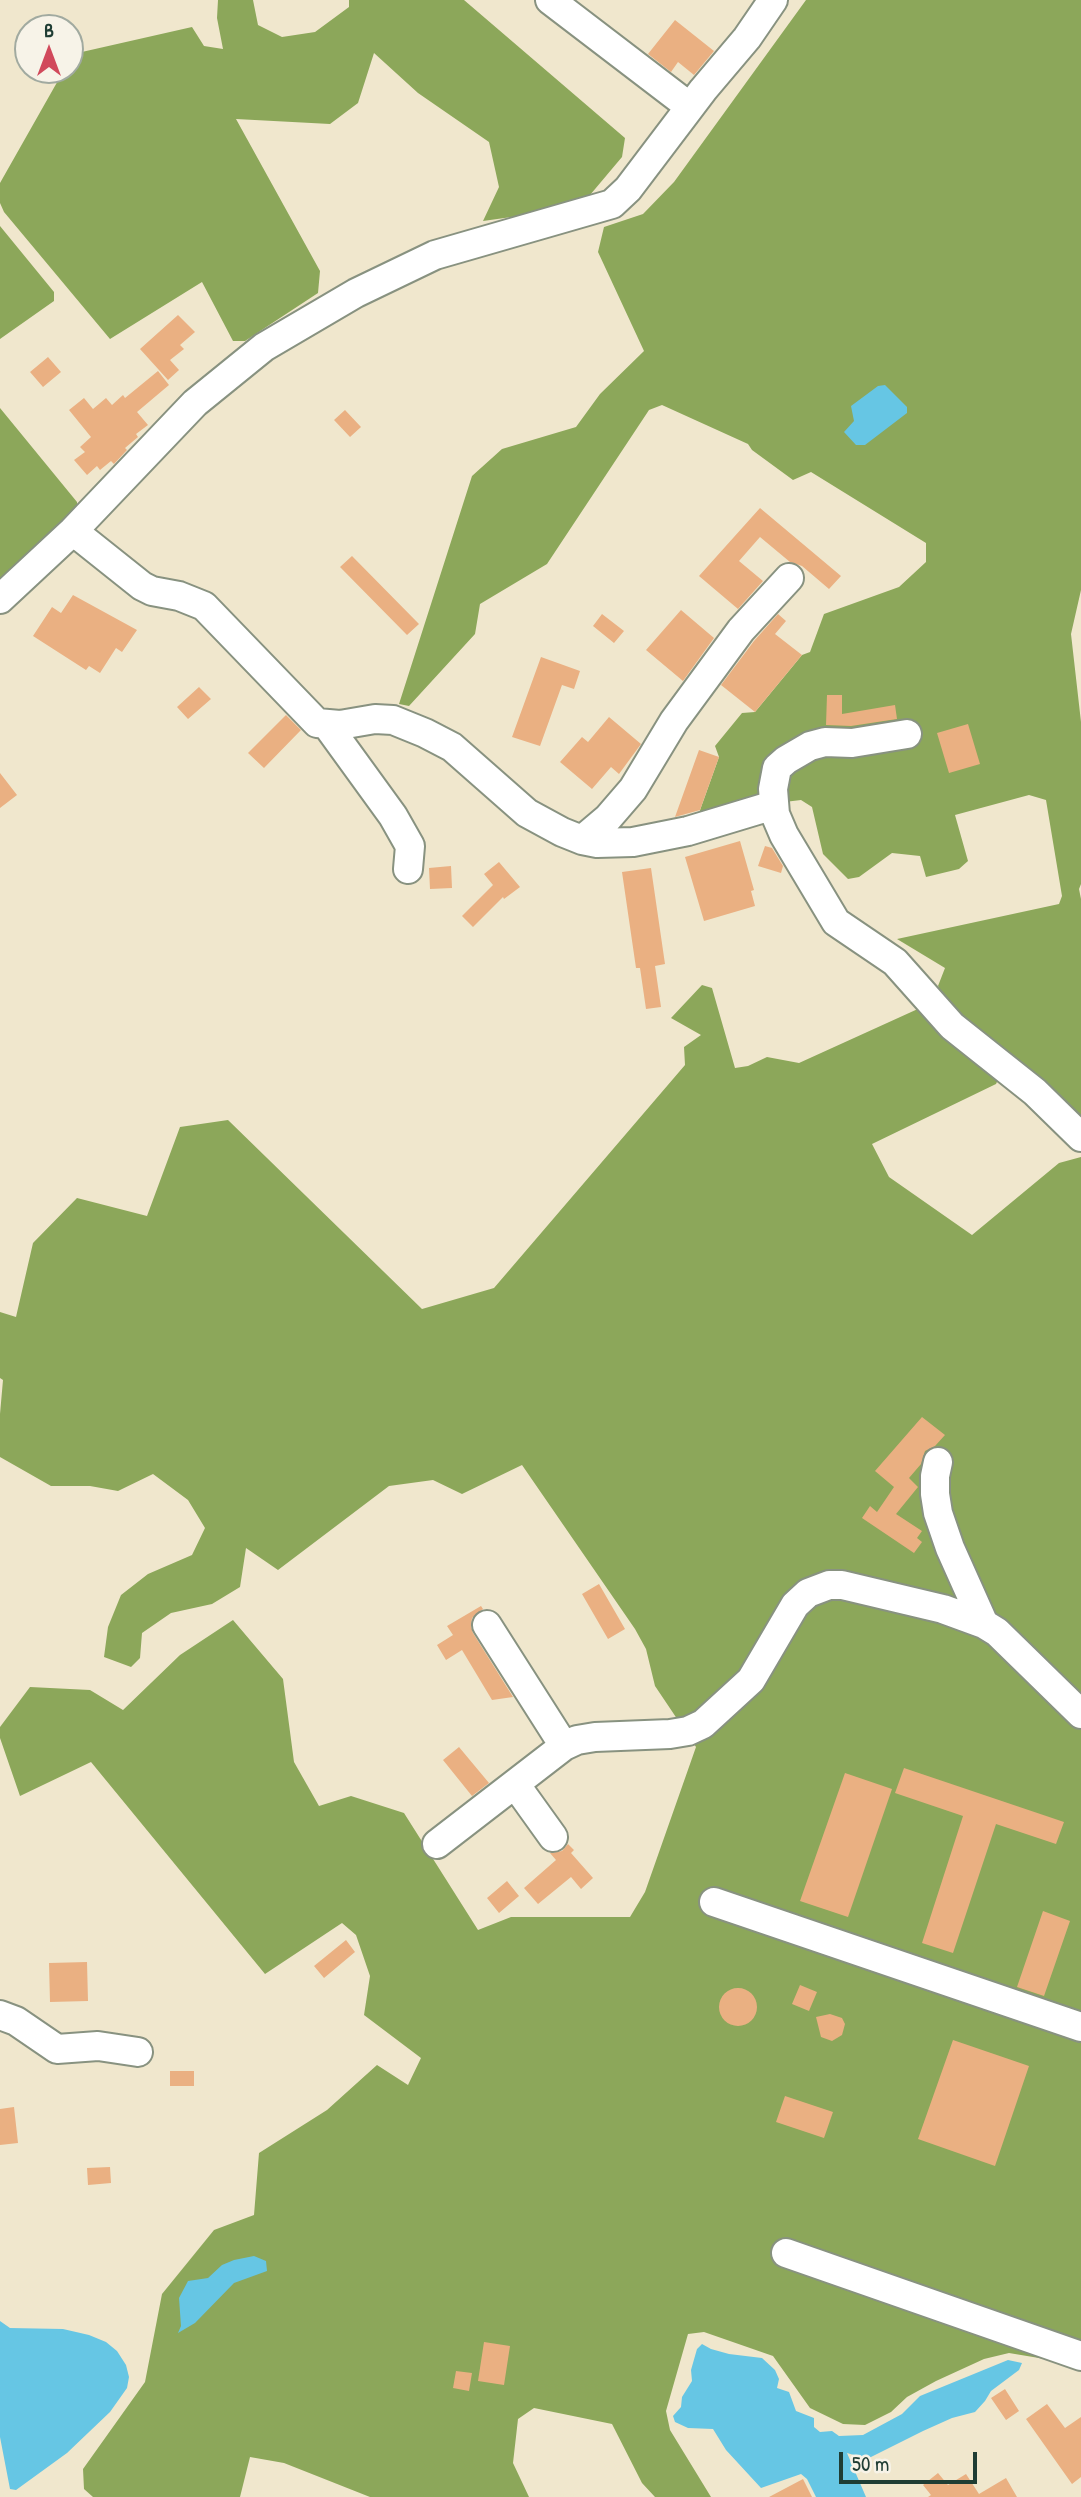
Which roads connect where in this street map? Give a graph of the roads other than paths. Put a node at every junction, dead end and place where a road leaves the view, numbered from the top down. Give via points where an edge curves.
1 (550, 0) edge
2 (773, 0) edge
3 (690, 107) junction
4 (73, 531) junction
5 (789, 578) dead end
6 (0, 599) edge
7 (327, 725) junction
8 (907, 734) dead end
9 (774, 805) junction
10 (582, 840) junction
11 (408, 869) dead end
12 (1081, 1137) edge
13 (938, 1462) dead end
14 (984, 1624) junction
15 (487, 1625) dead end
16 (1081, 1714) edge
17 (564, 1746) junction
18 (515, 1784) junction
19 (552, 1837) dead end
20 (437, 1844) dead end
21 (714, 1902) dead end
22 (0, 2015) edge
23 (1081, 2027) edge
24 (138, 2052) dead end
25 (786, 2253) dead end
26 (1081, 2356) edge

1 - 3 street
2 - 3 street
3 - 4 street via 612,204 435,255 356,293 264,347 195,403
4 - 6 street
4 - 7 street via 142,586 204,606 317,723
5 - 10 street via 733,640 674,721 634,789
7 - 10 street via 393,720 425,733 452,747 527,813
7 - 11 street via 410,846
8 - 9 street via 810,746 777,768
9 - 10 street via 633,842
9 - 12 street via 784,835 836,922 895,962 952,1026 1035,1092
13 - 14 street via 938,1513
14 - 16 street
14 - 17 street via 943,1609 842,1585 817,1588 795,1605 751,1680 704,1724 688,1731 595,1737
15 - 17 street
17 - 18 street
18 - 19 street
18 - 20 street
21 - 23 street
22 - 24 street via 57,2049 97,2046
25 - 26 street

